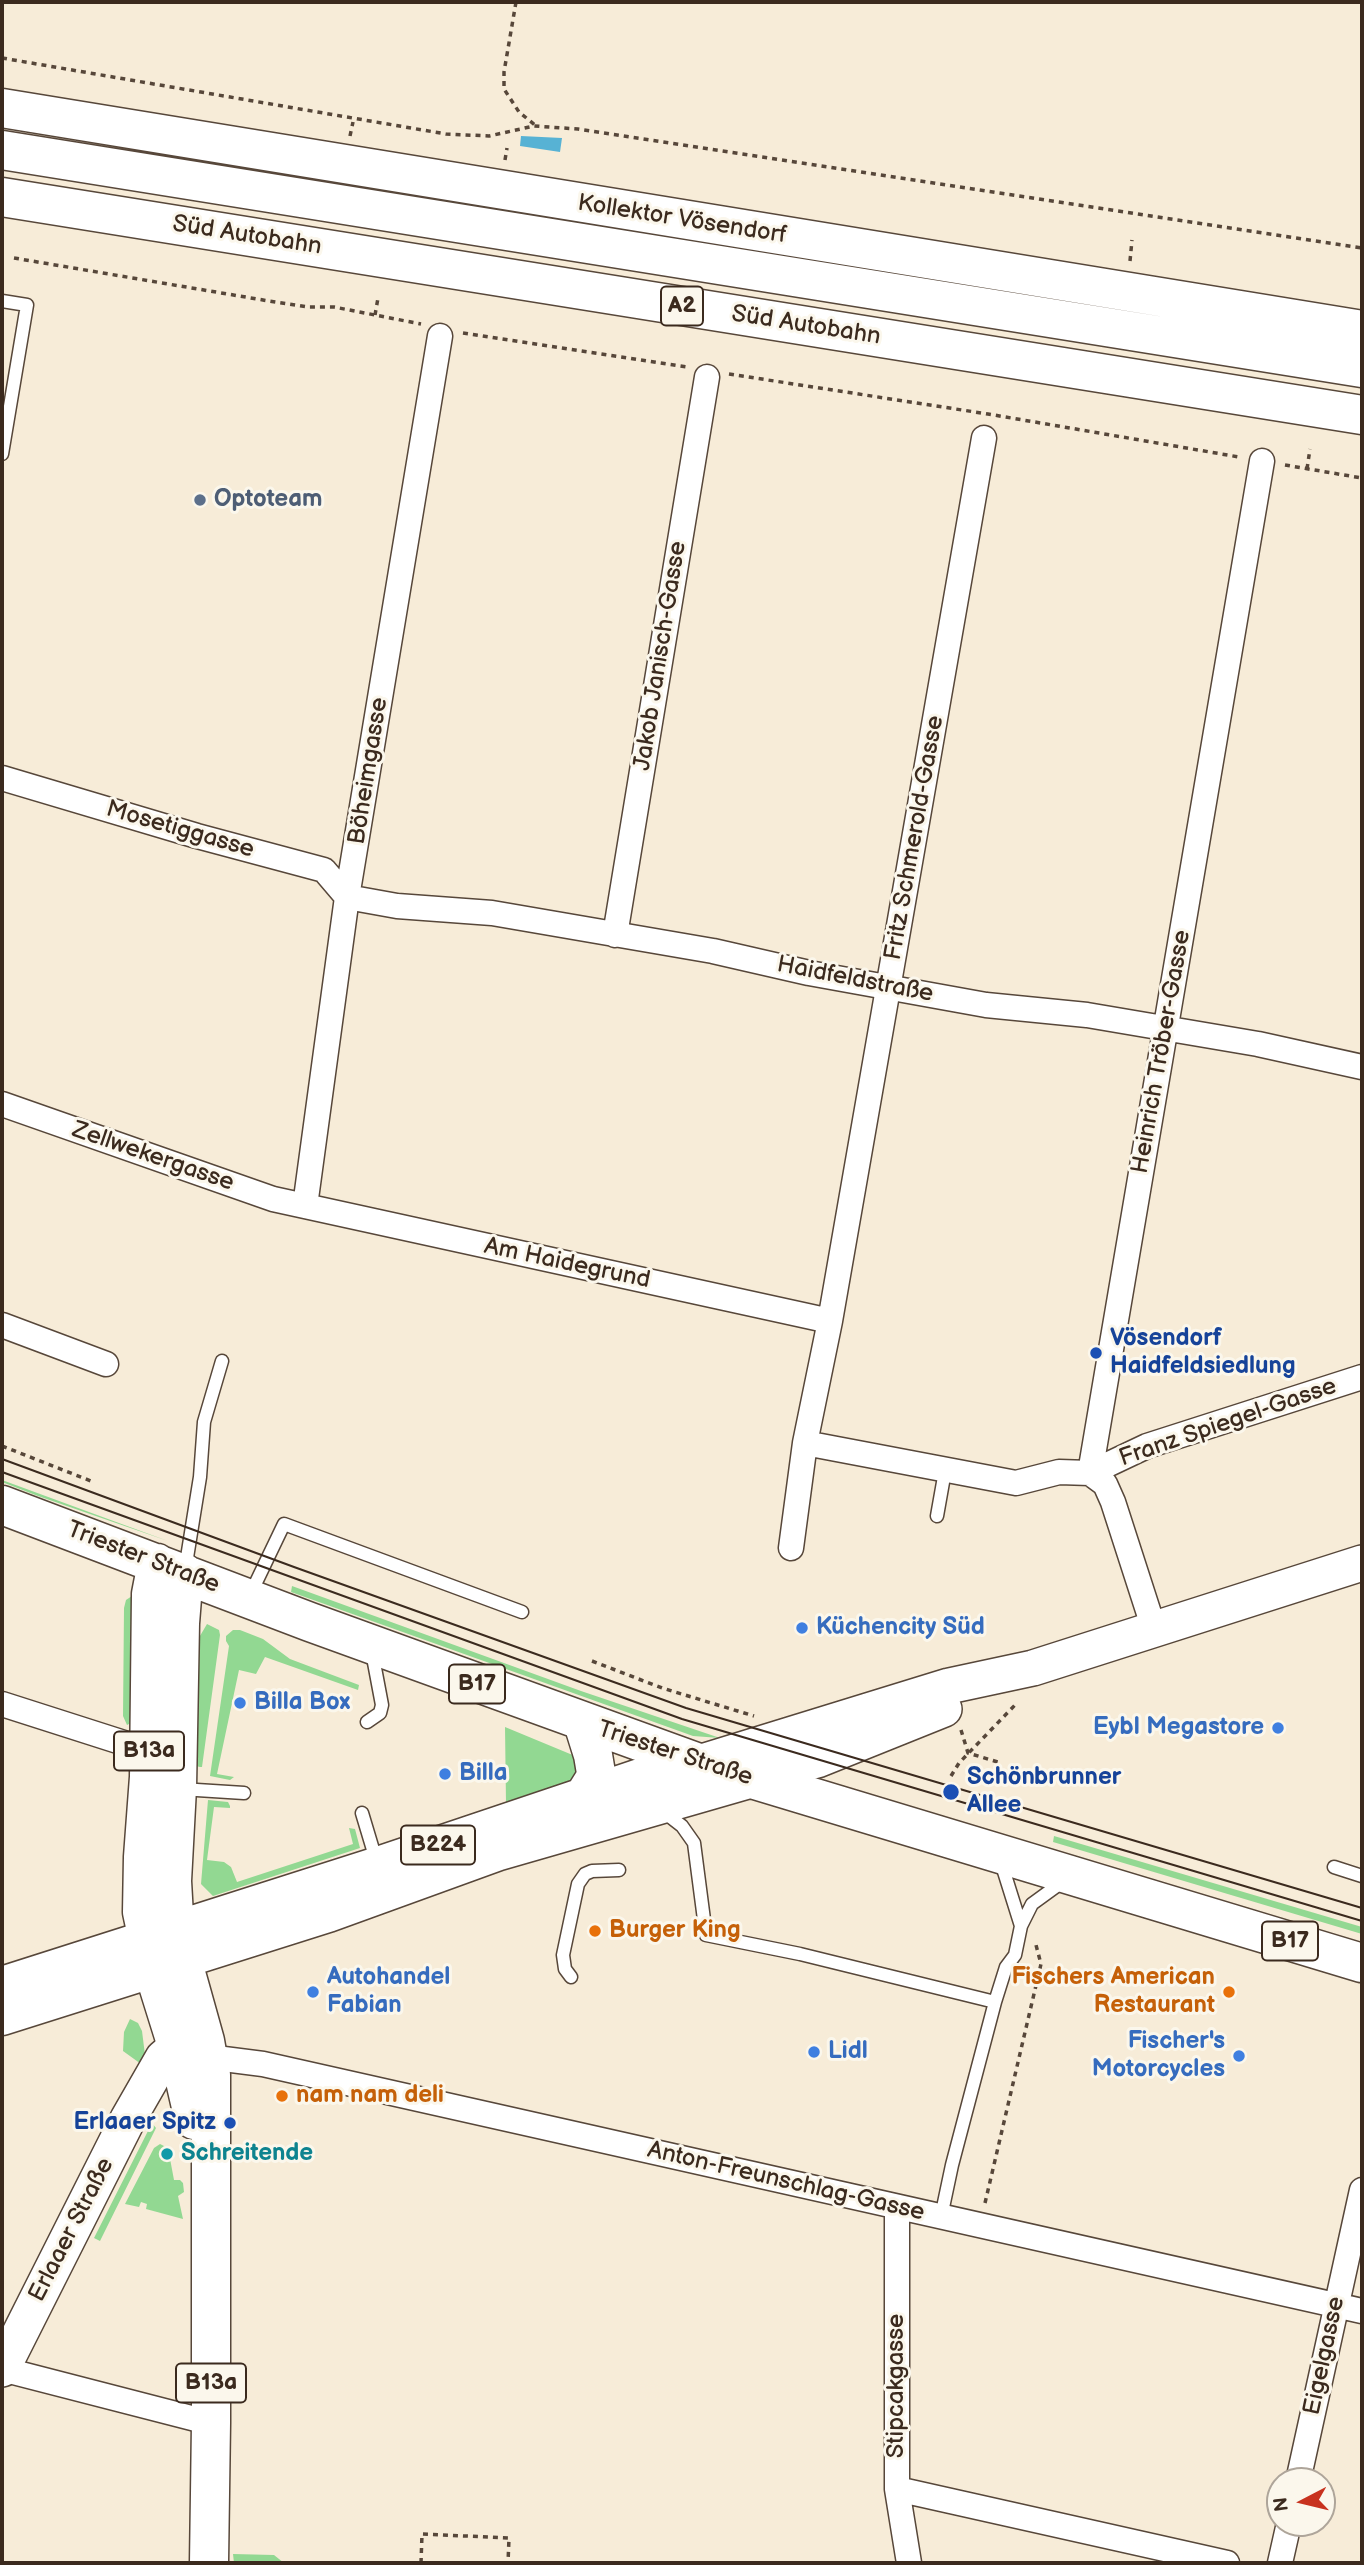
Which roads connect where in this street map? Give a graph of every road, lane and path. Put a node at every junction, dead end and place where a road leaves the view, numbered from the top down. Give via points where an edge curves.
1 (516, 2) edge
2 (2, 58) edge
3 (2, 108) edge
4 (353, 122) dead end
5 (537, 127) junction
6 (350, 136) dead end
7 (506, 148) dead end
8 (2, 150) edge
9 (504, 164) dead end
10 (2, 197) edge
11 (1132, 240) dead end
12 (1362, 248) edge
13 (14, 258) dead end
14 (1130, 263) dead end
15 (378, 298) dead end
16 (2, 301) edge
17 (375, 315) junction
18 (1362, 330) edge
19 (434, 332) junction
20 (1362, 368) edge
21 (708, 373) junction
22 (1362, 415) edge
23 (984, 438) dead end
24 (1310, 449) dead end
25 (2, 454) edge
26 (1262, 461) junction
27 (1307, 469) junction
28 (1362, 478) edge
29 (2, 778) edge
30 (347, 897) junction
31 (615, 935) junction
32 (889, 986) junction
33 (1167, 1030) junction
34 (1362, 1067) edge
35 (2, 1104) edge
36 (305, 1206) junction
37 (830, 1321) junction
38 (2, 1325) edge
39 (222, 1361) dead end
40 (106, 1364) dead end
41 (1362, 1377) edge
42 (805, 1443) junction
43 (2, 1446) edge
44 (945, 1471) junction
45 (1090, 1473) junction
46 (91, 1481) dead end
47 (2, 1505) edge
48 (937, 1516) dead end
49 (791, 1548) dead end
50 (1362, 1563) edge
51 (171, 1568) junction
52 (248, 1598) junction
53 (522, 1612) dead end
54 (1154, 1629) junction
55 (371, 1644) junction
56 (592, 1661) dead end
57 (1027, 1673) junction
58 (2, 1704) edge
59 (762, 1718) dead end
60 (367, 1722) dead end
61 (583, 1723) junction
62 (149, 1751) junction
63 (968, 1753) junction
64 (699, 1763) junction
65 (1001, 1763) dead end
66 (951, 1776) dead end
67 (749, 1779) junction
68 (177, 1788) junction
69 (244, 1793) dead end
70 (584, 1796) junction
71 (655, 1805) junction
72 (362, 1813) dead end
73 (998, 1854) junction
74 (378, 1866) junction
75 (1334, 1867) dead end
76 (619, 1870) dead end
77 (1071, 1875) junction
78 (1362, 1876) edge
79 (1021, 1926) junction
80 (1038, 1936) dead end
81 (165, 1948) junction
82 (1362, 1962) edge
83 (571, 1977) dead end
84 (2, 1986) edge
85 (995, 2002) junction
86 (2, 2016) edge
87 (193, 2051) junction
88 (1362, 2190) edge
89 (897, 2207) junction
90 (941, 2217) junction
91 (980, 2225) junction
92 (1337, 2305) junction
93 (1362, 2311) edge
94 (2, 2369) edge
95 (211, 2423) junction
96 (1301, 2467) edge
97 (897, 2489) junction
98 (1286, 2537) edge
99 (209, 2563) edge
100 (421, 2563) edge
101 (508, 2563) edge
102 (909, 2563) edge
103 (1227, 2563) edge
104 (1280, 2563) edge

1 - 5 path via 504,89 519,112
2 - 5 path via 446,134 488,136
3 - 18 main road, Kollektor Vösendorf
4 - 6 path
5 - 12 path via 578,129
7 - 9 path
8 - 20 main road, Süd Autobahn / A2
10 - 22 main road, Süd Autobahn / A2
11 - 14 path
13 - 17 path
15 - 17 path
16 - 25 lane via 27,305
17 - 19 path via 418,322
19 - 21 path
19 - 30 street, Böheimgasse
21 - 26 path
21 - 31 street, Jakob Janisch-Gasse
23 - 32 street, Fritz Schmerold-Gasse
24 - 27 path
26 - 27 path
26 - 33 street, Heinrich Tröber-Gasse
27 - 28 path
29 - 30 street, Mosetiggasse via 324,870
30 - 31 street, Haidfeldstraße via 492,914
30 - 36 street, Böheimgasse
31 - 32 street, Haidfeldstraße
32 - 33 street, Haidfeldstraße via 986,1005 1087,1015
32 - 37 street, Fritz Schmerold-Gasse
33 - 34 street, Haidfeldstraße
33 - 45 street, Heinrich Tröber-Gasse
35 - 36 street, Zellwekergasse via 273,1199
36 - 37 street, Am Haidegrund
37 - 42 street, Fritz Schmerold-Gasse
38 - 40 street
39 - 51 lane via 204,1422 200,1477
41 - 45 street, Franz Spiegel-Gasse via 1147,1446
42 - 44 street, Franz Spiegel-Gasse
42 - 49 street, Fritz Schmerold-Gasse
43 - 46 path
44 - 45 street, Franz Spiegel-Gasse via 1016,1483 1059,1472
44 - 48 lane
45 - 54 street via 1105,1484 1113,1502
47 - 51 main road, Triester Straße / B17
50 - 54 main road
51 - 52 main road, Triester Straße / B17
51 - 62 main road, B13a via 151,1594
51 - 68 main road, B13a via 180,1623
52 - 53 lane via 284,1524
52 - 55 main road, Triester Straße / B17
54 - 57 main road
55 - 60 lane via 382,1705 380,1713
55 - 61 main road, Triester Straße / B17
56 - 59 path
57 - 63 path via 1015,1705
57 - 64 main road via 949,1686
57 - 67 main road via 837,1752
58 - 62 street
61 - 64 main road, Triester Straße / B17
61 - 70 main road via 596,1773
62 - 81 main road, B13a via 142,1896
63 - 65 path
63 - 66 path
64 - 67 main road, Triester Straße / B17
64 - 70 main road, B224
67 - 71 main road, B224
67 - 73 main road, Triester Straße / B17
68 - 69 lane
68 - 81 main road, B13a
70 - 74 main road, B224
71 - 81 main road, B224 via 499,1852 328,1913
71 - 85 lane via 682,1826 694,1843 706,1935
72 - 74 lane
73 - 77 main road, Triester Straße / B17
73 - 79 lane
74 - 81 main road, B224
75 - 78 lane
76 - 83 lane via 592,1871 578,1884 563,1955
77 - 79 lane via 1032,1904
77 - 82 main road, Triester Straße / B17
79 - 85 lane via 1015,1955 1006,1967
80 - 91 path via 1035,1946 1041,1964
81 - 84 main road, B224
81 - 86 main road, B224
81 - 87 main road, B13a
85 - 90 lane
87 - 89 street, Anton-Freunschlag-Gasse
87 - 94 main road, Erlaaer Straße via 163,2057
87 - 95 main road, B13a via 212,2124
88 - 92 street, Eigelgasse
89 - 90 street, Anton-Freunschlag-Gasse
89 - 97 street, Stipcakgasse
90 - 91 street, Anton-Freunschlag-Gasse
91 - 92 street, Anton-Freunschlag-Gasse
92 - 93 street, Anton-Freunschlag-Gasse
92 - 96 street, Eigelgasse
94 - 95 street
95 - 99 main road, B13a
97 - 102 street, Stipcakgasse
97 - 103 street
98 - 104 street
100 - 101 path via 422,2534 509,2538

